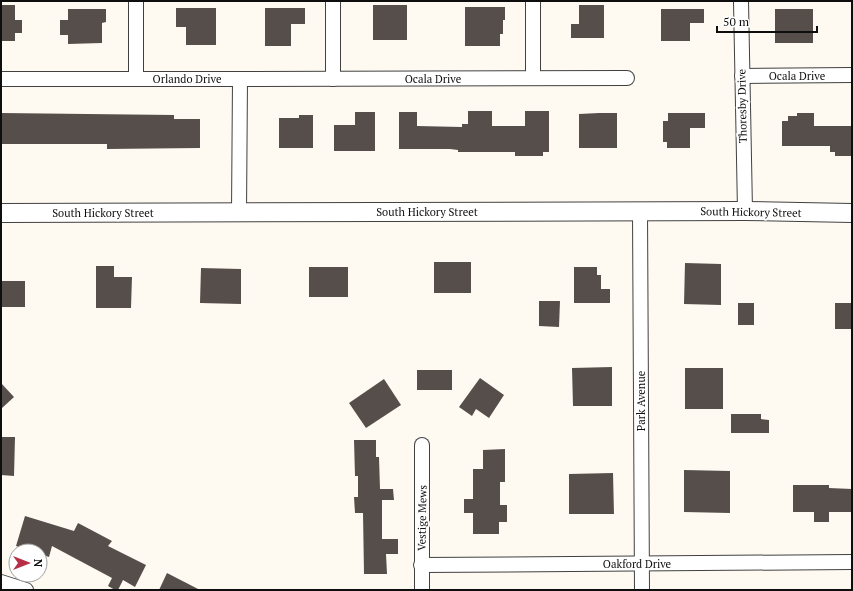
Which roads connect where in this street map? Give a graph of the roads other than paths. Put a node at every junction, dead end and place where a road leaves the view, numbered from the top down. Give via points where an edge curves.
1 (136, 1) edge
2 (333, 1) edge
3 (533, 1) edge
4 (741, 1) edge
5 (852, 75) edge
6 (742, 76) junction
7 (533, 78) junction
8 (627, 78) dead end
9 (1, 79) edge
10 (136, 79) junction
11 (240, 79) junction
12 (333, 79) junction
13 (640, 211) junction
14 (744, 211) junction
15 (239, 212) junction
16 (1, 213) edge
17 (852, 214) edge
18 (422, 445) dead end
19 (852, 562) edge
20 (642, 564) junction
21 (421, 565) junction
22 (1, 582) edge
23 (26, 590) edge
24 (422, 590) edge
25 (642, 590) edge

1 - 10 street
2 - 12 street
3 - 7 street
4 - 6 street, Thoresby Drive
5 - 6 street, Ocala Drive
6 - 14 street, Thoresby Drive
7 - 8 street, Ocala Drive
7 - 12 street, Ocala Drive
9 - 10 street, Orlando Drive
10 - 11 street, Orlando Drive
11 - 12 street, Ocala Drive
11 - 15 street
13 - 14 street, South Hickory Street
13 - 15 street, South Hickory Street
13 - 20 street, Park Avenue
14 - 17 street, South Hickory Street
15 - 16 street, South Hickory Street
18 - 21 street, Vestige Mews
19 - 20 street, Oakford Drive
20 - 21 street, Oakford Drive
20 - 25 street, Park Avenue
21 - 24 street, Vestige Mews
22 - 23 street

